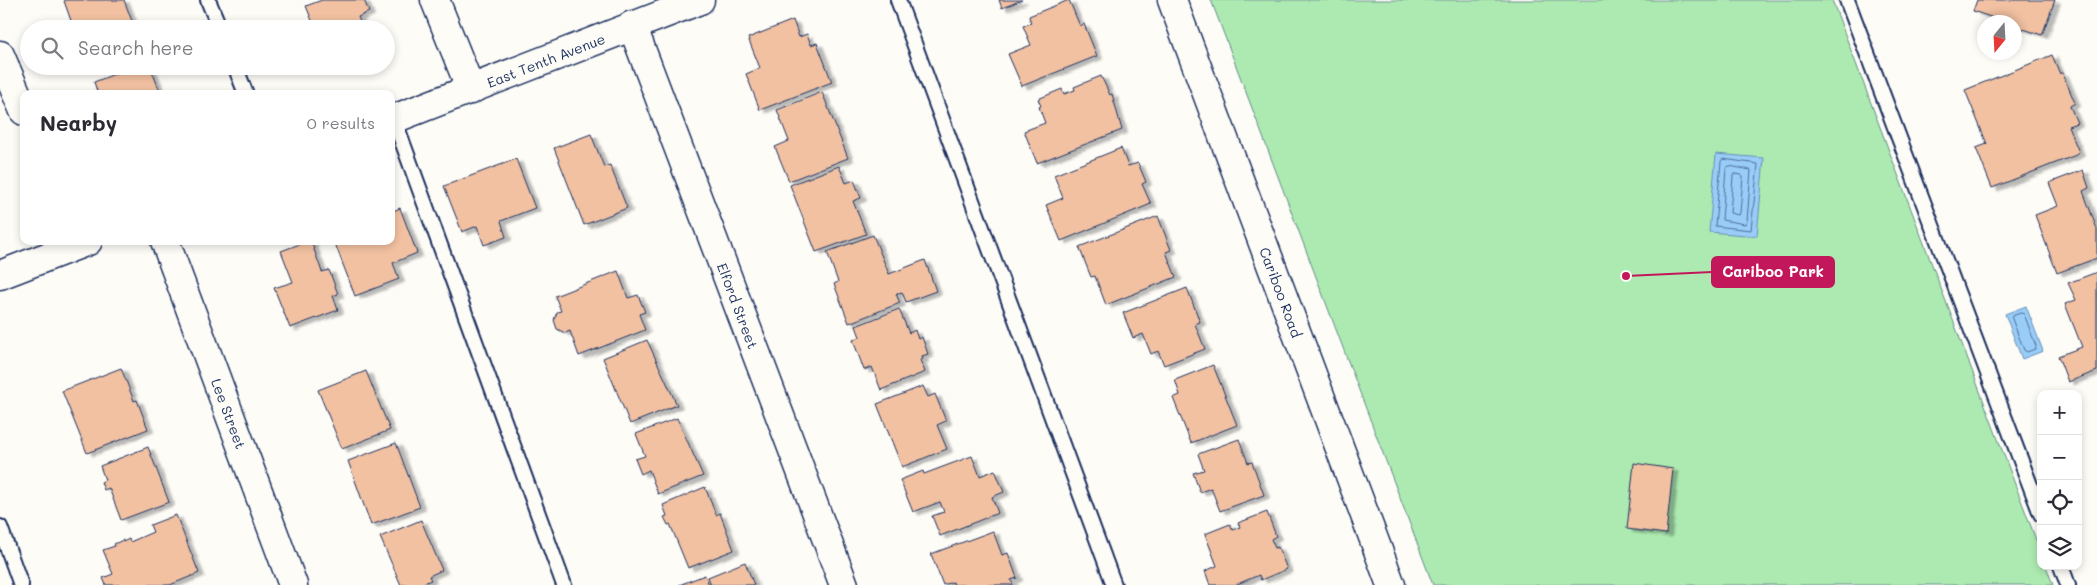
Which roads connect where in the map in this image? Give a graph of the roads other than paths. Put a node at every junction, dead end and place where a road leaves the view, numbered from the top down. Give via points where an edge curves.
1 (208, 0) edge
2 (435, 0) edge
3 (700, 0) edge
4 (898, 0) edge
5 (1172, 0) edge
6 (1847, 0) edge
7 (655, 8) edge
8 (216, 20) edge
9 (632, 26) junction
10 (0, 55) edge
11 (239, 75) edge
12 (244, 90) edge
13 (471, 90) junction
14 (20, 102) edge
15 (395, 119) edge
16 (395, 125) edge
17 (75, 245) edge
18 (166, 245) edge
19 (0, 275) edge
20 (2037, 503) edge
21 (0, 527) edge
22 (2062, 570) edge
23 (21, 585) edge
24 (293, 585) edge
25 (564, 585) edge
26 (844, 585) edge
27 (1114, 585) edge
28 (1391, 585) edge
29 (2068, 585) edge

1 - 8 lane
2 - 13 street
3 - 7 street, East Tenth Avenue
4 - 27 lane
5 - 28 street, Cariboo Road
6 - 20 lane
7 - 9 street, East Tenth Avenue
9 - 13 street, East Tenth Avenue
9 - 26 street, Elford Street
10 - 14 street
11 - 12 lane
13 - 15 street, East Tenth Avenue
16 - 25 lane
17 - 19 street
18 - 24 street, Lee Street
21 - 23 lane
22 - 29 lane

